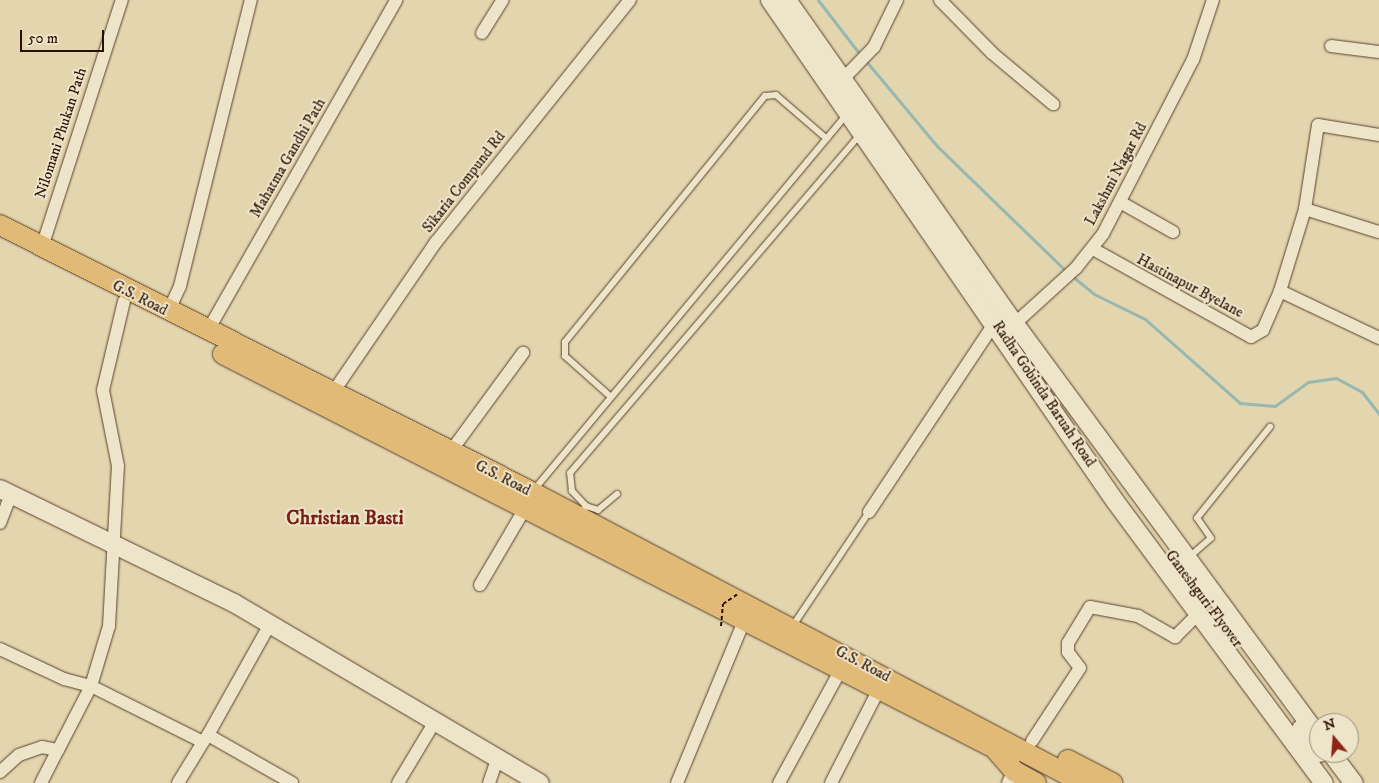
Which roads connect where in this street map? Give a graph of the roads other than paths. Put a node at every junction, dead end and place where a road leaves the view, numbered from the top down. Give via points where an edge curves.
1 (122, 0) edge
2 (251, 0) edge
3 (396, 0) edge
4 (503, 0) edge
5 (630, 0) edge
6 (770, 0) edge
7 (787, 0) edge
8 (897, 0) edge
9 (940, 0) edge
10 (1213, 0) edge
11 (482, 33) dead end
12 (1331, 46) dead end
13 (1379, 52) edge
14 (843, 79) junction
15 (1053, 104) dead end
16 (849, 111) junction
17 (863, 131) junction
18 (1379, 135) edge
19 (827, 139) junction
20 (1120, 202) junction
21 (1305, 209) junction
22 (0, 225) edge
23 (1173, 232) dead end
24 (1379, 232) edge
25 (0, 240) edge
26 (42, 247) junction
27 (1093, 249) junction
28 (1280, 291) junction
29 (124, 301) junction
30 (168, 312) junction
31 (1005, 327) junction
32 (207, 332) junction
33 (1379, 338) edge
34 (523, 353) dead end
35 (334, 392) junction
36 (611, 398) junction
37 (1077, 406) junction
38 (1060, 416) junction
39 (1270, 427) dead end
40 (1093, 447) junction
41 (450, 451) junction
42 (6, 492) edge
43 (617, 494) dead end
44 (528, 501) junction
45 (578, 509) junction
46 (869, 512) joint
47 (0, 523) edge
48 (117, 547) junction
49 (1187, 558) junction
50 (480, 585) dead end
51 (1199, 613) junction
52 (744, 621) junction
53 (270, 624) junction
54 (792, 627) junction
55 (0, 649) edge
56 (840, 671) junction
57 (91, 686) junction
58 (878, 691) junction
59 (434, 723) junction
60 (1309, 723) edge
61 (205, 738) junction
62 (1309, 739) edge
63 (997, 744) junction
64 (58, 750) junction
65 (497, 760) junction
66 (1020, 762) edge
67 (1327, 763) edge
68 (1339, 763) edge
69 (0, 772) edge
70 (41, 783) edge
71 (178, 783) edge
72 (292, 783) edge
73 (398, 783) edge
74 (489, 783) edge
75 (540, 783) edge
76 (677, 783) edge
77 (779, 783) edge
78 (831, 783) edge
79 (1036, 783) edge
80 (1060, 783) edge
81 (1083, 783) edge
82 (1112, 783) edge
83 (1324, 783) edge
84 (1342, 783) edge
85 (1354, 783) edge

1 - 26 street, Nilomani Phukan Path
2 - 30 street via 180,286
3 - 32 street, Mahatma Gandhi Path
4 - 11 street
5 - 35 street, Sikaria Compund Rd via 436,242
6 - 16 main road, Radha Gobinda Baruah Road
7 - 14 main road, Radha Gobinda Baruah Road
8 - 14 street via 874,47
9 - 15 street via 992,53
10 - 20 street, Lakshmi Nagar Rd via 1193,60
12 - 13 street
14 - 31 main road, Radha Gobinda Baruah Road
16 - 17 main road, Radha Gobinda Baruah Road
16 - 19 lane
17 - 31 main road, Radha Gobinda Baruah Road
17 - 45 lane via 570,473 569,484
18 - 21 street, Hastinapur Byelane via 1318,125
19 - 36 lane
19 - 36 lane via 776,96 765,96 565,342 565,356
20 - 23 street
20 - 27 street, Lakshmi Nagar Rd
21 - 24 street
21 - 28 street, Hastinapur Byelane
22 - 26 main road, G.S. Road
25 - 29 main road, G.S. Road
26 - 30 main road, G.S. Road
27 - 28 street, Hastinapur Byelane via 1251,337 1263,330
27 - 31 street, Lakshmi Nagar Rd via 1064,279
28 - 33 street
29 - 44 main road, G.S. Road
29 - 48 street via 103,390 118,466
30 - 32 main road, G.S. Road
31 - 37 main road, Radha Gobinda Baruah Road
31 - 38 main road, Radha Gobinda Baruah Road
31 - 46 street, Lakshmi Nagar Rd
32 - 35 main road, G.S. Road
34 - 41 street
35 - 41 main road, G.S. Road
36 - 44 lane
37 - 40 main road, Ganeshguri Flyover
37 - 49 main road, Radha Gobinda Baruah Road
38 - 40 main road, Ganeshguri Flyover
38 - 51 main road, Radha Gobinda Baruah Road via 1115,501
39 - 49 lane via 1197,518 1211,538
40 - 62 main road, Ganeshguri Flyover
41 - 44 main road, G.S. Road
42 - 47 street
42 - 48 main road
43 - 45 lane via 598,510
44 - 45 main road, G.S. Road
44 - 50 street
44 - 52 main road, G.S. Road
45 - 54 main road, G.S. Road
46 - 54 lane
48 - 53 main road
48 - 57 street via 109,626
49 - 60 main road, Radha Gobinda Baruah Road
51 - 66 street via 1175,637 1138,616 1090,607 1068,644 1068,652 1080,668
51 - 83 main road, Radha Gobinda Baruah Road
52 - 56 main road, G.S. Road
52 - 76 street
53 - 59 main road
53 - 61 street
54 - 63 main road, G.S. Road
55 - 57 street via 64,679
56 - 58 main road, G.S. Road
56 - 77 street
57 - 61 street
57 - 64 street
58 - 63 main road, G.S. Road
58 - 78 street
59 - 65 main road
59 - 73 street
61 - 71 street
61 - 72 street
63 - 66 main road
64 - 69 street via 34,750
64 - 70 street
65 - 74 street
65 - 75 main road
66 - 79 main road
66 - 80 main road
66 - 81 main road
66 - 82 main road
67 - 84 main road, Ganeshguri Flyover
68 - 85 main road

